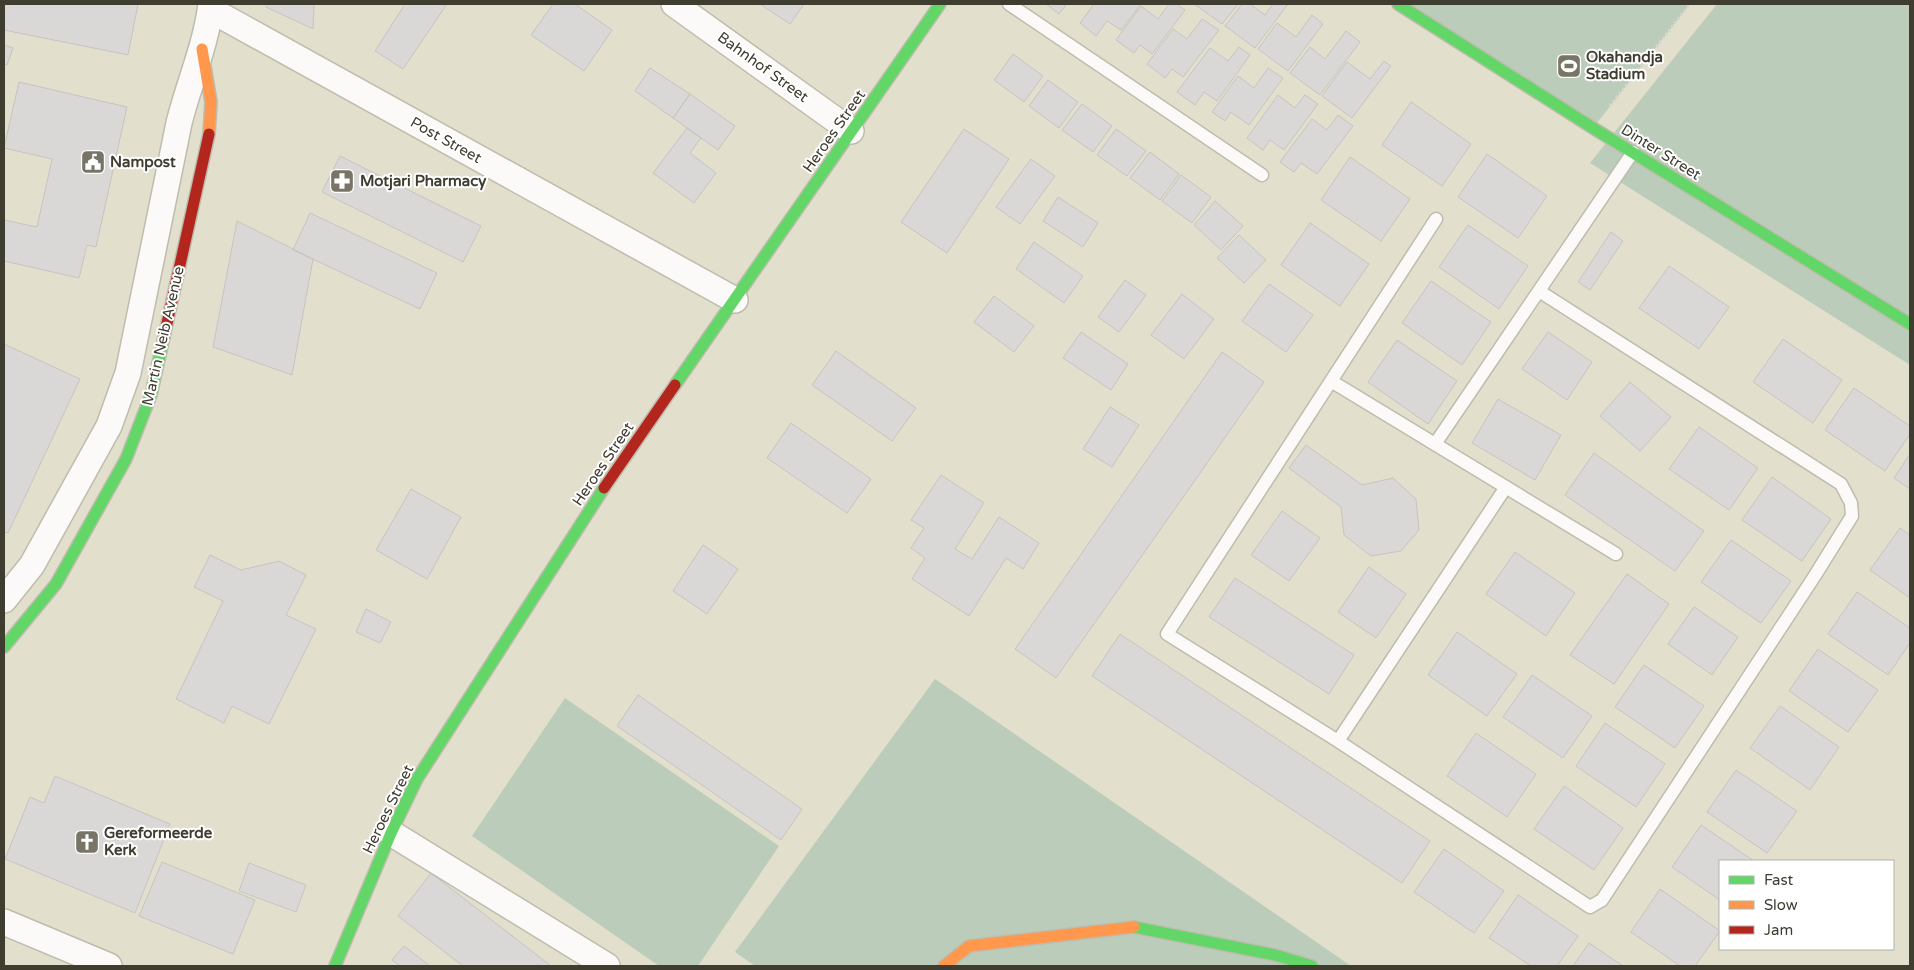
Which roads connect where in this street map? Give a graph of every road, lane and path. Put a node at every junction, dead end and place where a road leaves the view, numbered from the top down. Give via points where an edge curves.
1 (674, 4) edge
2 (940, 4) edge
3 (1009, 4) edge
4 (1398, 4) edge
5 (1690, 4) edge
6 (211, 7) edge
7 (202, 48) junction
8 (1593, 128) junction
9 (851, 131) junction
10 (1634, 152) junction
11 (1262, 175) dead end
12 (1436, 219) dead end
13 (1539, 290) junction
14 (735, 300) junction
15 (1910, 324) edge
16 (1331, 381) junction
17 (1435, 444) junction
18 (1506, 487) junction
19 (1616, 554) dead end
20 (4, 600) edge
21 (4, 647) edge
22 (1338, 741) junction
23 (391, 834) junction
24 (4, 922) edge
25 (109, 966) edge
26 (335, 966) edge
27 (606, 966) edge
28 (944, 966) edge
29 (1312, 966) edge

1 - 9 street, Bahnhof Street
2 - 9 street, Heroes Street
3 - 11 lane
4 - 8 street, Dinter Street
5 - 8 path
6 - 7 street, Martin Neib Avenue
6 - 14 street, Post Street
7 - 20 street, Martin Neib Avenue via 181,115 128,373 109,426 32,565
7 - 21 street, Martin Neib Avenue via 211,102 209,133 151,395 126,459 56,584
8 - 10 street, Dinter Street
9 - 14 street, Heroes Street
10 - 13 lane
10 - 15 street, Dinter Street
12 - 16 lane
13 - 17 lane
13 - 22 lane via 1841,484 1852,502 1852,516 1602,900 1590,907
14 - 23 street, Heroes Street via 603,489 467,700 417,779
16 - 17 lane
16 - 22 lane via 1167,634
17 - 18 lane
18 - 19 lane
18 - 22 lane
23 - 26 street, Heroes Street
23 - 27 street
24 - 25 street
28 - 29 street via 970,946 1137,927 1275,954

